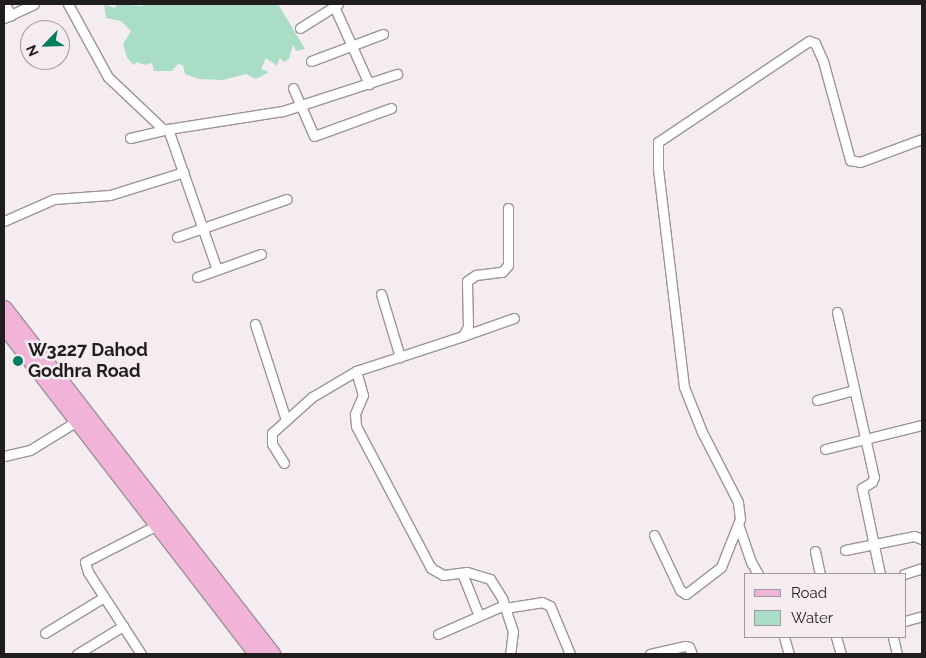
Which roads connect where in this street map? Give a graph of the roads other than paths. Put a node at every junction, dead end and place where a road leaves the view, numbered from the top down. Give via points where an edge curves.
1 (5, 4) edge
2 (34, 4) edge
3 (68, 4) edge
4 (335, 4) edge
5 (7, 17) edge
6 (300, 28) dead end
7 (383, 34) dead end
8 (354, 45) junction
9 (311, 61) dead end
10 (398, 74) dead end
11 (369, 84) junction
12 (293, 88) dead end
13 (301, 107) junction
14 (391, 108) dead end
15 (166, 129) junction
16 (130, 138) dead end
17 (922, 139) edge
18 (184, 172) junction
19 (287, 199) dead end
20 (508, 208) dead end
21 (4, 221) edge
22 (203, 228) junction
23 (177, 237) dead end
24 (261, 254) dead end
25 (217, 270) junction
26 (198, 277) dead end
27 (381, 294) dead end
28 (4, 308) edge
29 (837, 312) dead end
30 (514, 318) dead end
31 (255, 324) dead end
32 (6, 332) edge
33 (463, 336) junction
34 (400, 357) junction
35 (356, 371) junction
36 (854, 390) junction
37 (817, 400) dead end
38 (286, 420) junction
39 (77, 421) junction
40 (922, 425) edge
41 (866, 440) junction
42 (824, 449) dead end
43 (4, 456) edge
44 (284, 463) dead end
45 (738, 524) junction
46 (157, 525) junction
47 (654, 535) dead end
48 (922, 539) edge
49 (873, 543) junction
50 (845, 550) dead end
51 (814, 551) dead end
52 (922, 568) edge
53 (462, 573) junction
54 (758, 573) edge
55 (820, 573) edge
56 (880, 573) edge
57 (906, 573) edge
58 (104, 596) junction
59 (505, 606) junction
60 (479, 616) junction
61 (922, 616) edge
62 (906, 621) edge
63 (123, 626) junction
64 (44, 633) dead end
65 (438, 634) dead end
66 (784, 638) edge
67 (836, 638) edge
68 (893, 638) edge
69 (77, 654) edge
70 (141, 654) edge
71 (257, 654) edge
72 (272, 654) edge
73 (510, 654) edge
74 (570, 654) edge
75 (650, 654) edge
76 (692, 654) edge
77 (789, 654) edge
78 (840, 654) edge
79 (894, 654) edge

1 - 5 street
2 - 5 street
3 - 15 street via 108,77
4 - 6 street
4 - 8 street
7 - 8 street
8 - 9 street
8 - 11 street
10 - 11 street
11 - 13 street
12 - 13 street
13 - 14 street via 314,136
13 - 15 street
15 - 16 street
15 - 18 street
17 - 45 street via 860,162 850,160 823,61 815,44 810,41 658,142 684,387 702,432 738,502
18 - 21 street via 110,195 54,199
18 - 22 street
19 - 22 street
20 - 33 street via 508,265 502,272 476,275 467,281 468,326
22 - 23 street
22 - 25 street
24 - 25 street
25 - 26 street
27 - 34 street
28 - 72 main road
29 - 36 street
30 - 33 street
31 - 38 street
32 - 39 main road
33 - 34 street
34 - 35 street
35 - 38 street via 312,397
35 - 53 street via 363,395 355,414 356,426 431,568 443,575
36 - 37 street
36 - 41 street
38 - 44 street via 270,439
39 - 43 street via 30,450
39 - 46 main road
40 - 41 street
41 - 42 street
41 - 49 street via 874,480 862,488
45 - 47 street via 721,567 686,594 680,590
45 - 54 street
46 - 58 street via 87,558 85,566
46 - 71 main road
48 - 49 street via 914,536
49 - 50 street
49 - 56 street
51 - 55 street
52 - 57 street
53 - 59 street via 490,579
53 - 60 street
58 - 63 street
58 - 64 street
59 - 60 street
59 - 73 street via 513,632
59 - 74 street via 542,602 550,606
60 - 65 street
61 - 62 street
63 - 69 street
63 - 70 street
66 - 77 street
67 - 78 street
68 - 79 street
75 - 76 street via 685,646

